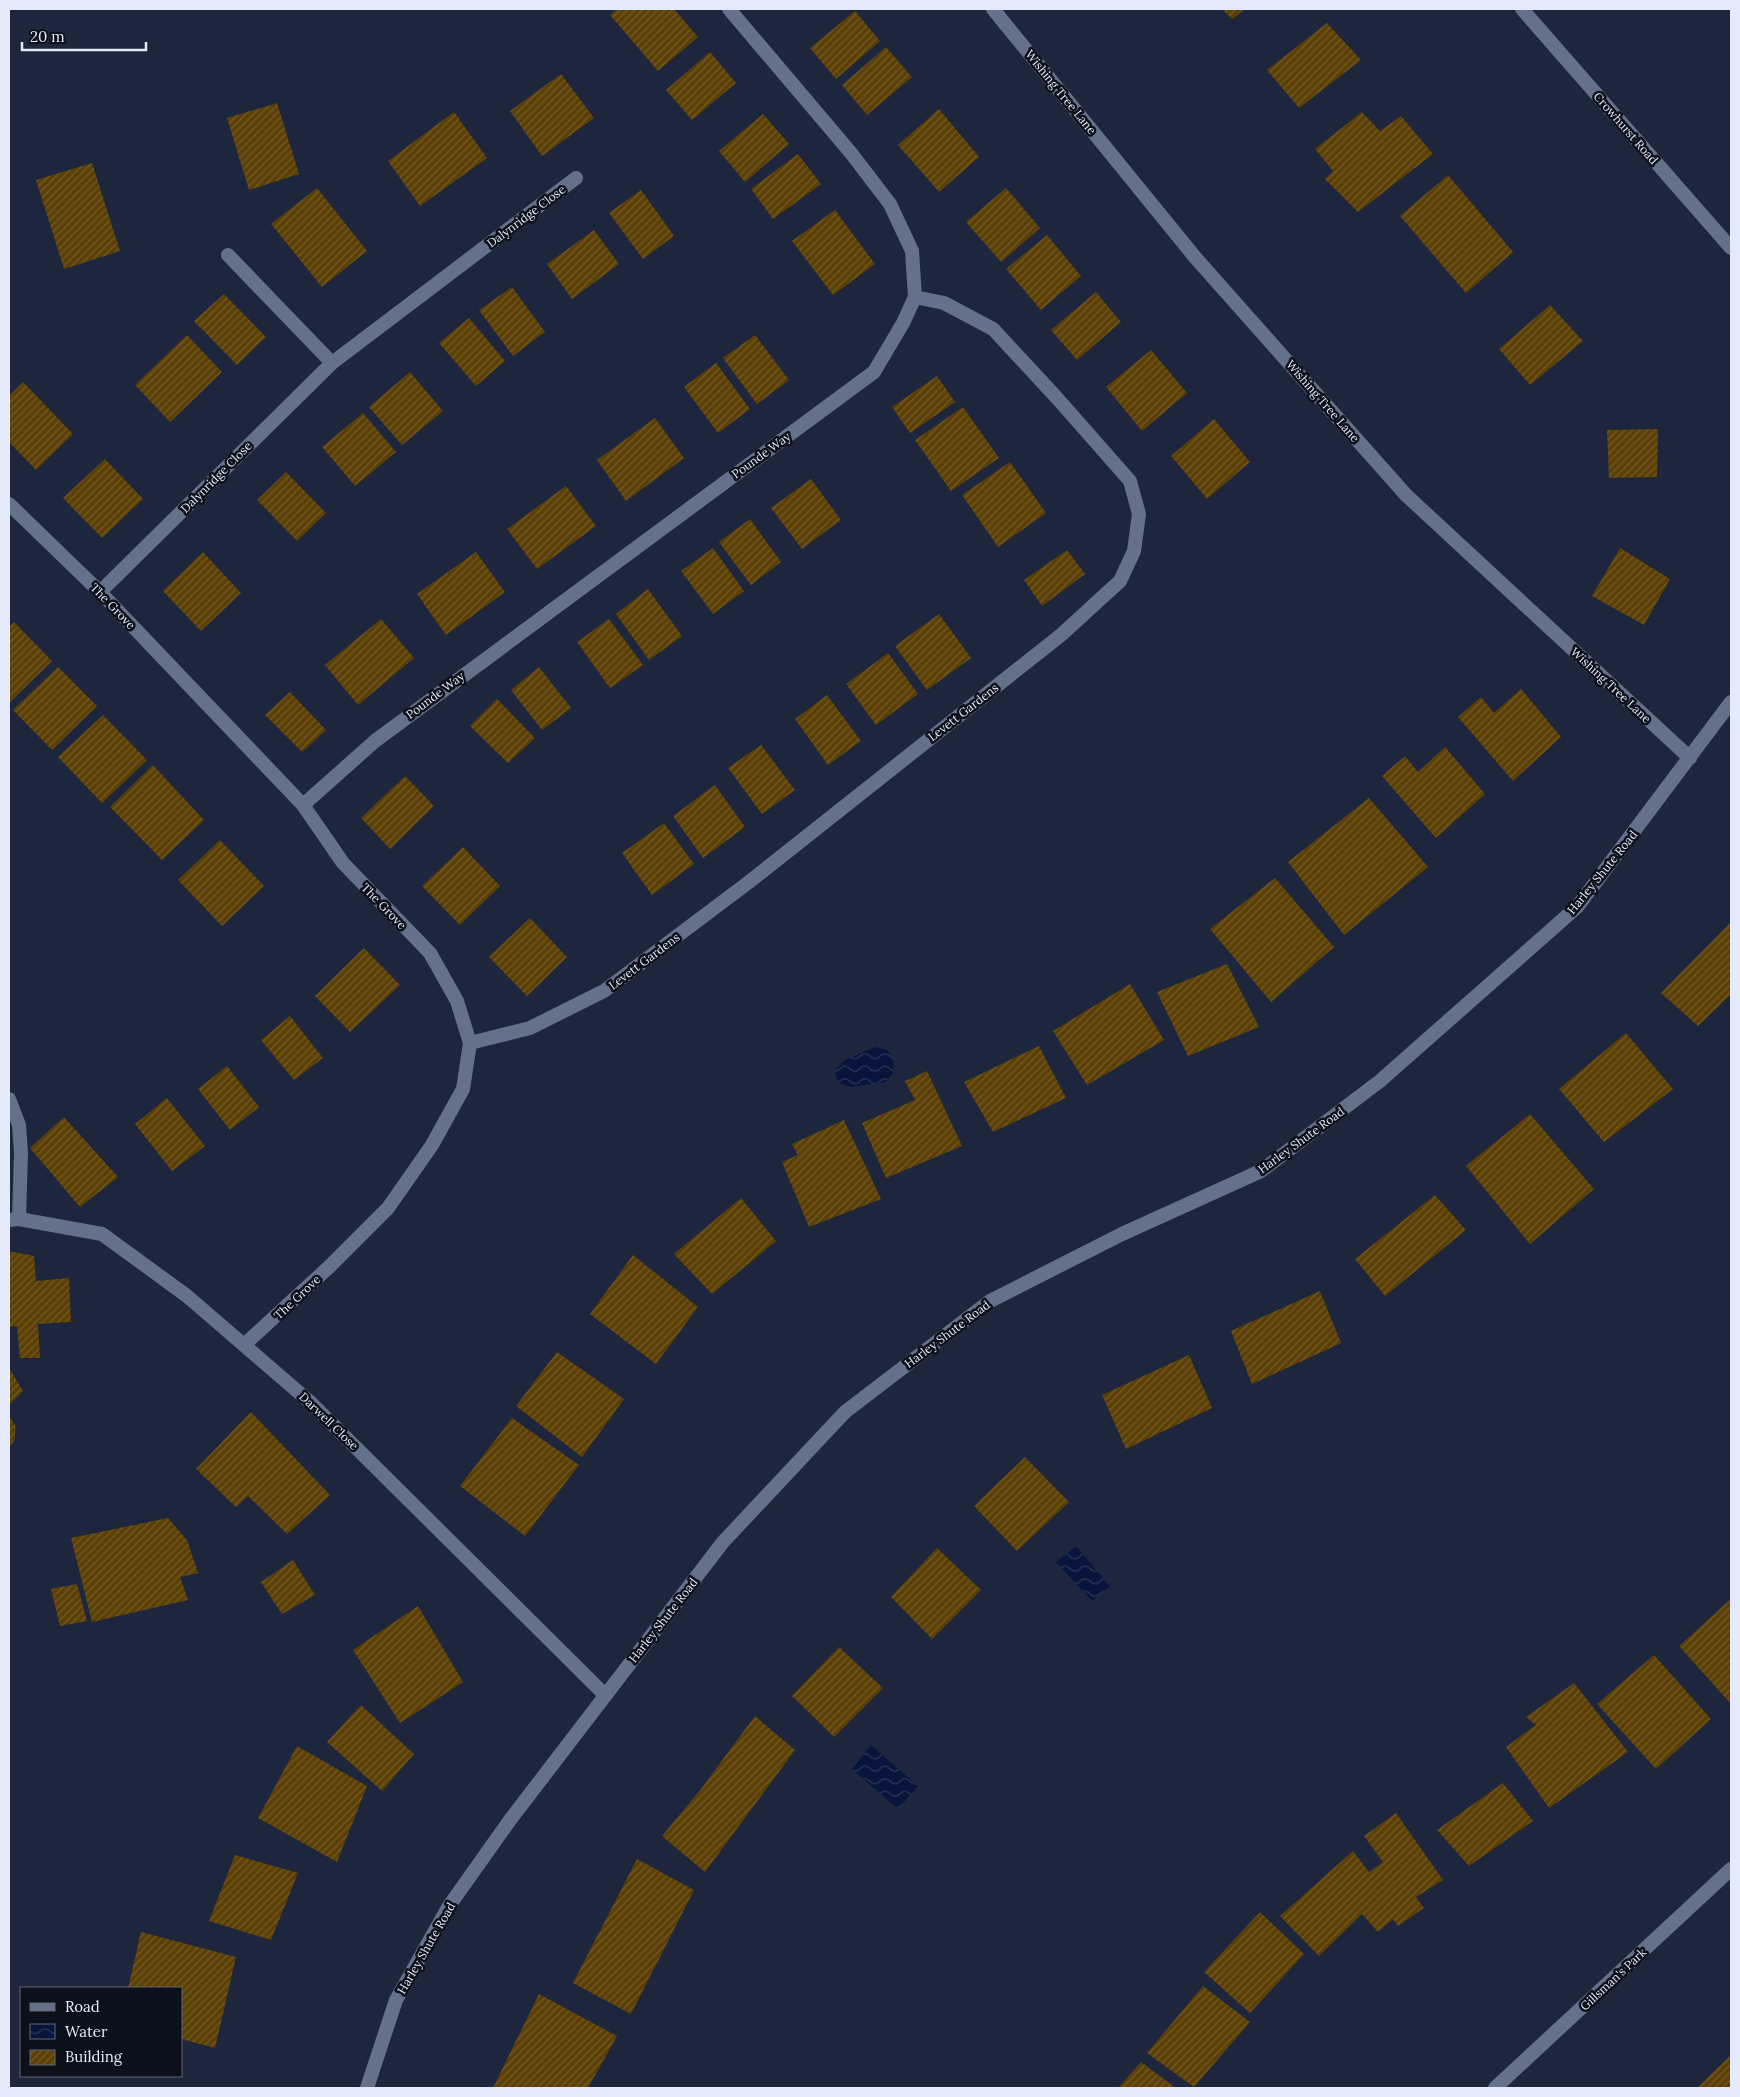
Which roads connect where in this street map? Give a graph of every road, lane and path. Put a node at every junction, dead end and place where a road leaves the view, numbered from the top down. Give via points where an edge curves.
1 (729, 9) edge
2 (993, 9) edge
3 (1522, 9) edge
4 (576, 178) dead end
5 (1731, 248) edge
6 (228, 255) dead end
7 (915, 297) junction
8 (332, 362) junction
9 (9, 504) edge
10 (100, 592) junction
11 (1731, 702) edge
12 (1690, 758) junction
13 (303, 805) junction
14 (470, 1043) junction
15 (9, 1099) edge
16 (14, 1219) edge
17 (244, 1345) junction
18 (604, 1694) junction
19 (1731, 1870) edge
20 (367, 2088) edge
21 (1496, 2088) edge

1 - 7 street, Pounde Way via 890,204 912,251
2 - 12 street, Wishing Tree Lane via 1194,256 1406,495
3 - 5 street, Crowhurst Road
4 - 8 street, Dalynridge Close
6 - 8 street
7 - 13 street, Pounde Way via 874,372 375,741
7 - 14 street, Levett Gardens via 944,303 993,329 1130,482 1139,514 1134,551 1120,581 1061,635 757,876 604,991 530,1028
8 - 10 street, Dalynridge Close
9 - 10 street, The Grove
10 - 13 street, The Grove
11 - 12 street, Harley Shute Road
12 - 18 street, Harley Shute Road via 1577,907 1380,1081 1262,1171 1122,1234 990,1301 846,1412 723,1542
13 - 14 street, The Grove via 343,863 430,953 457,1001
14 - 17 street, The Grove via 463,1089 432,1145 388,1208
15 - 16 street via 19,1125 21,1153
16 - 17 street, Darwell Close via 102,1234 187,1296
17 - 18 street, Darwell Close via 310,1402
18 - 20 street, Harley Shute Road via 449,1906 396,2000
19 - 21 street, Gillsman's Park

